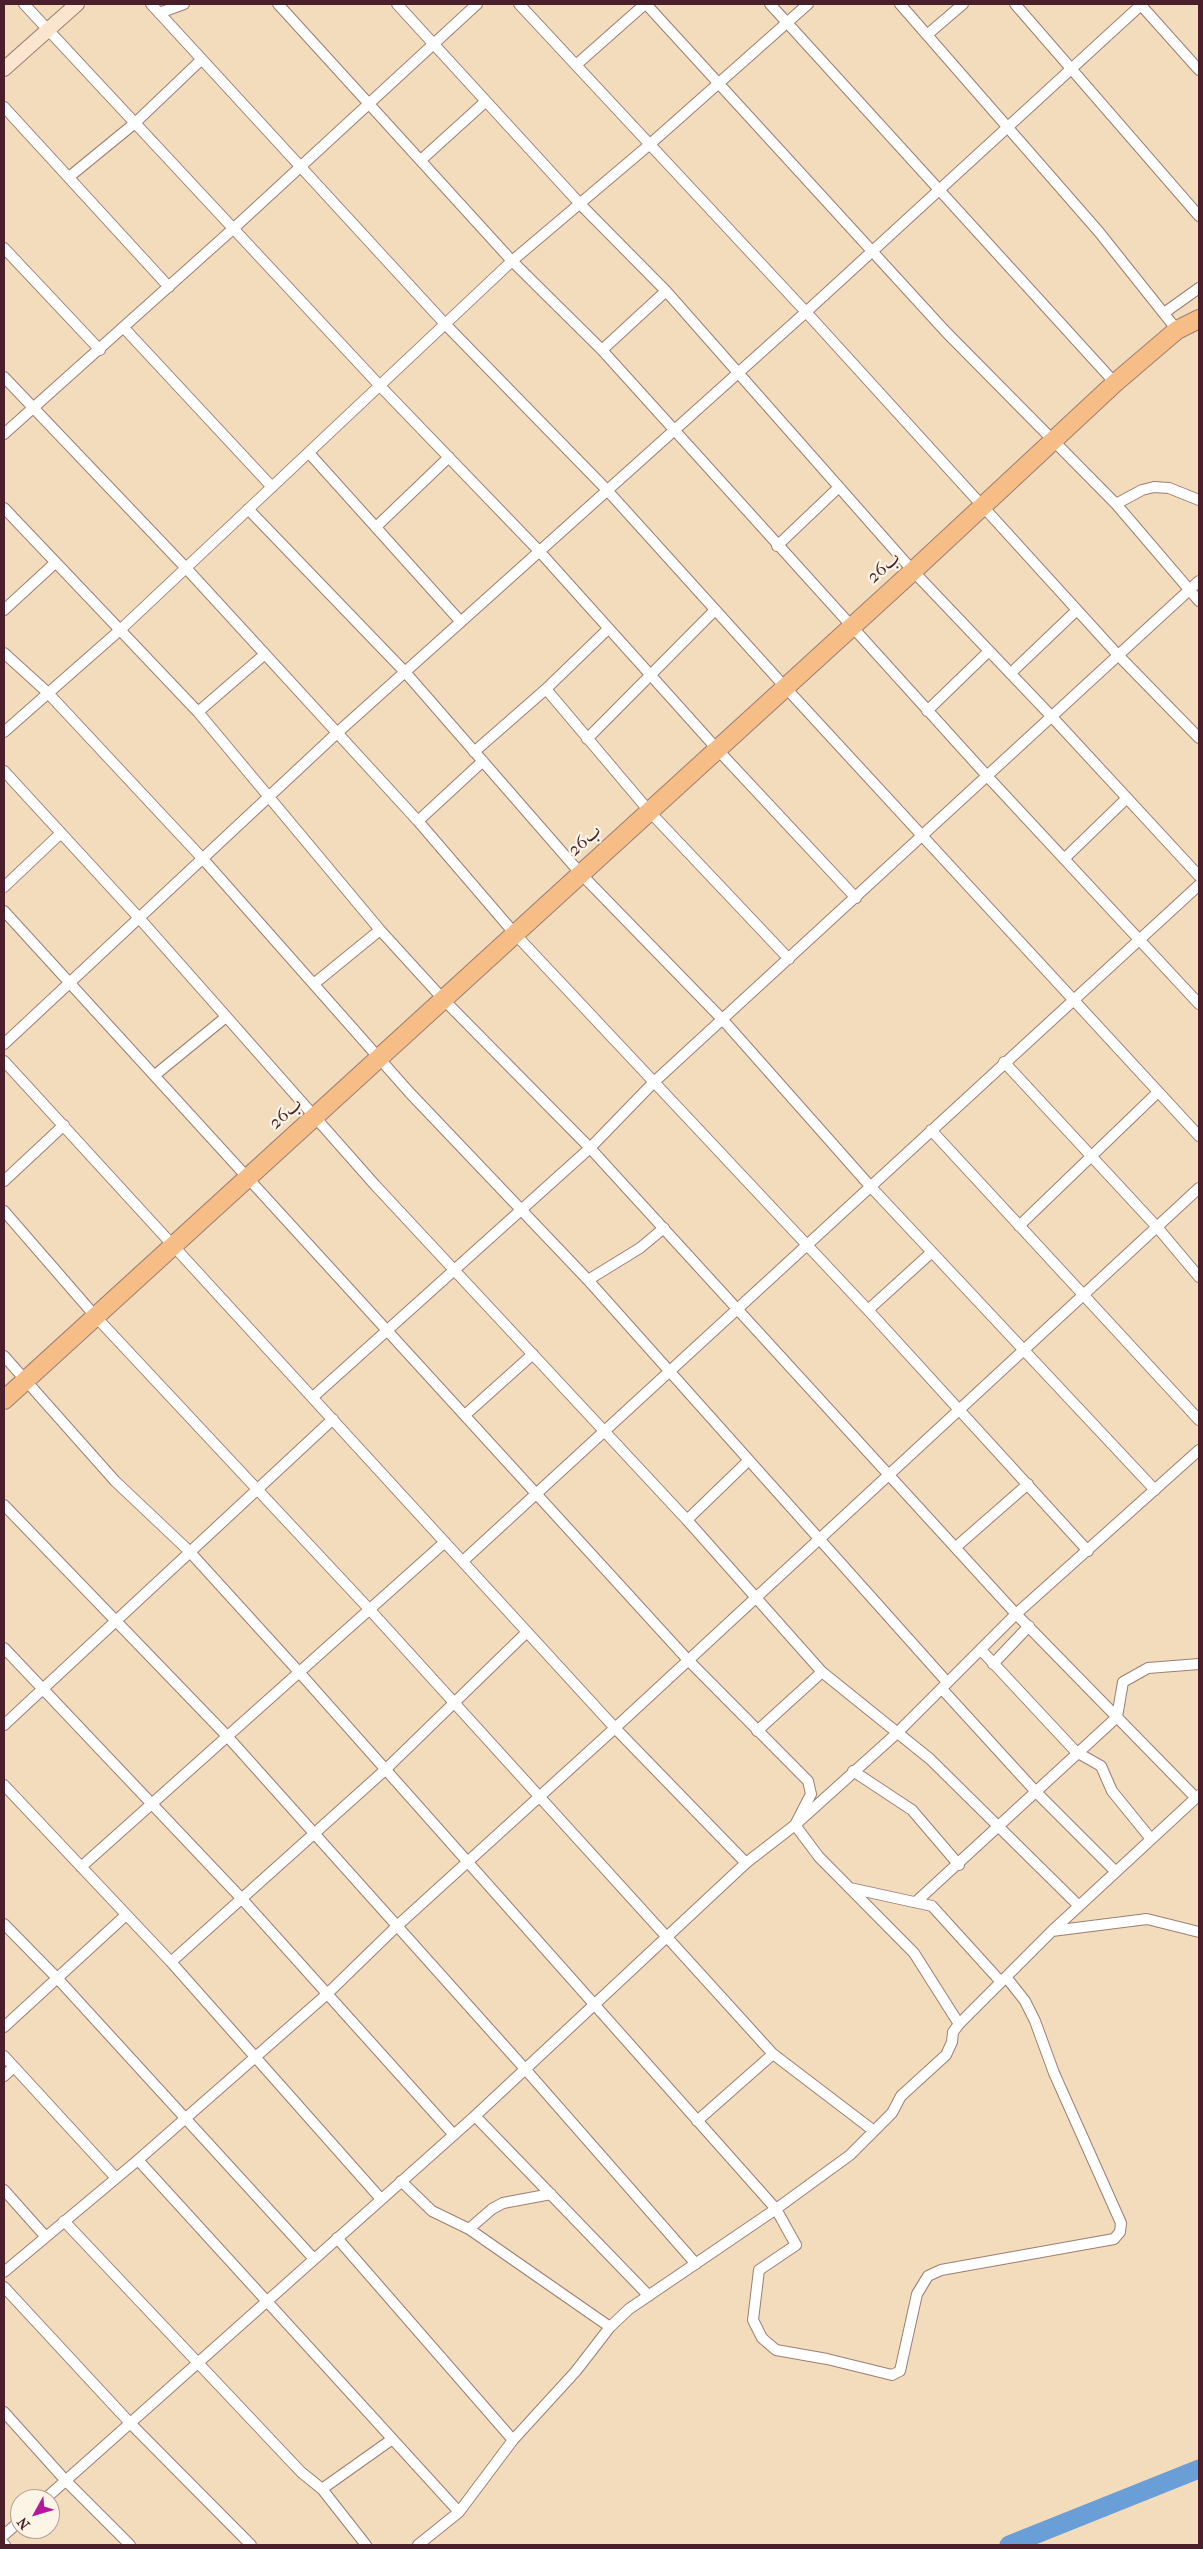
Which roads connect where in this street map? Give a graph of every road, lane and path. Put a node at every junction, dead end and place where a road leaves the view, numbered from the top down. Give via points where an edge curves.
1 (24, 4) edge
2 (77, 4) edge
3 (152, 4) edge
4 (184, 4) edge
5 (278, 4) edge
6 (396, 4) edge
7 (477, 4) edge
8 (519, 4) edge
9 (645, 4) edge
10 (770, 4) edge
11 (808, 4) edge
12 (900, 4) edge
13 (963, 4) edge
14 (1015, 4) edge
15 (1141, 4) edge
16 (159, 13) junction
17 (788, 23) junction
18 (48, 30) junction
19 (928, 34) junction
20 (434, 44) junction
21 (201, 60) junction
22 (576, 66) junction
23 (1073, 68) junction
24 (4, 70) edge
25 (1199, 70) edge
26 (720, 83) junction
27 (369, 102) junction
28 (486, 102) junction
29 (4, 107) edge
30 (134, 123) junction
31 (1009, 128) junction
32 (650, 145) junction
33 (421, 160) junction
34 (302, 166) junction
35 (69, 177) junction
36 (939, 190) junction
37 (581, 205) junction
38 (1199, 216) edge
39 (234, 228) junction
40 (4, 248) edge
41 (873, 250) junction
42 (512, 261) junction
43 (169, 287) junction
44 (1199, 288) edge
45 (666, 292) junction
46 (806, 312) junction
47 (1164, 313) junction
48 (1199, 319) edge
49 (446, 326) junction
50 (124, 328) junction
51 (1177, 330) junction
52 (100, 350) junction
53 (602, 350) junction
54 (739, 373) junction
55 (4, 378) edge
56 (1115, 383) junction
57 (381, 387) junction
58 (34, 408) junction
59 (674, 429) junction
60 (4, 434) edge
61 (1052, 440) junction
62 (309, 453) junction
63 (449, 457) junction
64 (272, 487) junction
65 (839, 487) junction
66 (606, 489) junction
67 (1199, 500) edge
68 (1116, 504) junction
69 (981, 506) junction
70 (4, 508) edge
71 (248, 509) junction
72 (376, 527) junction
73 (777, 546) junction
74 (540, 552) junction
75 (55, 563) junction
76 (186, 568) junction
77 (913, 571) junction
78 (1199, 581) edge
79 (1189, 590) junction
80 (1199, 601) edge
81 (4, 610) edge
82 (715, 610) junction
83 (1077, 610) junction
84 (461, 622) junction
85 (851, 627) junction
86 (608, 629) junction
87 (120, 630) junction
88 (989, 651) junction
89 (4, 653) edge
90 (265, 654) junction
91 (1118, 655) junction
92 (404, 672) junction
93 (1011, 673) junction
94 (651, 676) junction
95 (785, 687) junction
96 (546, 689) junction
97 (47, 692) junction
98 (927, 711) junction
99 (198, 712) junction
100 (1053, 718) junction
101 (4, 732) edge
102 (337, 733) junction
103 (1199, 738) edge
104 (587, 739) junction
105 (717, 750) junction
106 (474, 752) junction
107 (483, 761) junction
108 (4, 771) edge
109 (988, 777) junction
110 (271, 797) junction
111 (1128, 798) junction
112 (649, 811) junction
113 (418, 822) junction
114 (61, 833) junction
115 (923, 836) junction
116 (1064, 859) junction
117 (203, 860) junction
118 (581, 874) junction
119 (1199, 876) edge
120 (1199, 885) edge
121 (4, 887) edge
122 (856, 898) junction
123 (4, 911) edge
124 (140, 919) junction
125 (380, 930) junction
126 (515, 934) junction
127 (1138, 939) junction
128 (789, 959) junction
129 (314, 983) junction
130 (70, 984) junction
131 (443, 999) junction
132 (1073, 1000) junction
133 (1199, 1004) edge
134 (226, 1017) junction
135 (723, 1020) junction
136 (4, 1044) edge
137 (378, 1057) junction
138 (4, 1061) edge
139 (1004, 1062) junction
140 (155, 1075) junction
141 (654, 1082) junction
142 (1158, 1092) junction
143 (314, 1116) junction
144 (64, 1125) junction
145 (931, 1130) junction
146 (1199, 1136) edge
147 (590, 1148) junction
148 (1090, 1156) junction
149 (248, 1176) junction
150 (4, 1181) edge
151 (870, 1186) junction
152 (1199, 1188) edge
153 (4, 1211) edge
154 (520, 1211) junction
155 (1019, 1226) junction
156 (1157, 1227) junction
157 (664, 1228) junction
158 (807, 1244) junction
159 (172, 1247) junction
160 (932, 1252) junction
161 (454, 1270) junction
162 (1199, 1277) edge
163 (588, 1280) junction
164 (1083, 1296) junction
165 (738, 1308) junction
166 (868, 1310) junction
167 (96, 1317) junction
168 (387, 1330) junction
169 (1024, 1351) junction
170 (533, 1354) junction
171 (4, 1356) edge
172 (669, 1371) junction
173 (26, 1380) junction
174 (313, 1396) junction
175 (4, 1400) edge
176 (960, 1409) junction
177 (465, 1415) junction
178 (333, 1419) junction
179 (1199, 1420) edge
180 (604, 1431) junction
181 (1198, 1455) edge
182 (748, 1461) junction
183 (890, 1474) junction
184 (1028, 1484) junction
185 (258, 1489) junction
186 (1155, 1490) junction
187 (536, 1494) junction
188 (4, 1505) edge
189 (687, 1520) junction
190 (819, 1538) junction
191 (445, 1542) junction
192 (956, 1547) junction
193 (1088, 1550) junction
194 (189, 1551) junction
195 (463, 1561) junction
196 (755, 1598) junction
197 (370, 1610) junction
198 (1016, 1614) junction
199 (116, 1621) junction
200 (1029, 1626) junction
201 (527, 1632) junction
202 (4, 1648) edge
203 (981, 1650) junction
204 (688, 1660) junction
205 (993, 1664) junction
206 (1199, 1664) edge
207 (299, 1672) junction
208 (822, 1672) junction
209 (945, 1686) junction
210 (43, 1688) junction
211 (454, 1701) junction
212 (1118, 1717) junction
213 (4, 1725) edge
214 (615, 1728) junction
215 (757, 1731) junction
216 (896, 1734) junction
217 (227, 1736) junction
218 (1078, 1753) junction
219 (386, 1770) junction
220 (854, 1771) junction
221 (4, 1785) edge
222 (1037, 1793) junction
223 (1197, 1796) edge
224 (538, 1798) junction
225 (153, 1804) junction
226 (795, 1826) junction
227 (999, 1827) junction
228 (313, 1834) junction
229 (1151, 1839) junction
230 (468, 1862) junction
231 (746, 1863) junction
232 (959, 1865) junction
233 (81, 1867) junction
234 (1116, 1872) junction
235 (850, 1888) junction
236 (242, 1899) junction
237 (918, 1901) junction
238 (1079, 1906) junction
239 (126, 1915) junction
240 (4, 1924) edge
241 (397, 1926) junction
242 (1052, 1931) junction
243 (1199, 1932) edge
244 (667, 1938) junction
245 (171, 1962) junction
246 (58, 1979) junction
247 (1003, 1980) junction
248 (326, 1995) junction
249 (594, 2006) junction
250 (959, 2024) junction
251 (4, 2027) edge
252 (773, 2054) junction
253 (4, 2056) edge
254 (254, 2057) junction
255 (14, 2067) junction
256 (526, 2070) junction
257 (4, 2076) edge
258 (475, 2116) junction
259 (185, 2118) junction
260 (697, 2121) junction
261 (874, 2131) junction
262 (454, 2135) junction
263 (138, 2160) junction
264 (116, 2178) junction
265 (401, 2181) junction
266 (4, 2190) edge
267 (550, 2194) junction
268 (381, 2199) junction
269 (776, 2209) junction
270 (64, 2221) junction
271 (469, 2229) junction
272 (45, 2236) junction
273 (338, 2238) junction
274 (314, 2259) junction
275 (696, 2264) junction
276 (4, 2272) edge
277 (4, 2287) edge
278 (649, 2296) junction
279 (268, 2300) junction
280 (610, 2327) junction
281 (199, 2363) junction
282 (4, 2412) edge
283 (131, 2424) junction
284 (391, 2440) junction
285 (513, 2440) junction
286 (66, 2482) junction
287 (57, 2489) edge
288 (322, 2489) junction
289 (458, 2512) junction
290 (130, 2545) edge
291 (251, 2545) edge
292 (366, 2545) edge
293 (418, 2545) edge

1 - 18 street
2 - 18 main road
3 - 16 street
4 - 16 street
5 - 27 street
6 - 20 street
7 - 20 street
8 - 22 street
9 - 22 street
9 - 26 street
10 - 17 street
11 - 17 street
12 - 19 street
13 - 19 street
14 - 23 street
15 - 23 street
15 - 25 street
16 - 21 street
17 - 26 street
17 - 36 street
18 - 24 main road
18 - 30 street
19 - 31 street
20 - 27 street
20 - 28 street
21 - 30 street
21 - 34 street
22 - 32 street
23 - 31 street
23 - 38 street
26 - 32 street
26 - 41 street
27 - 33 street
27 - 34 street
28 - 33 street
28 - 37 street
29 - 35 street
30 - 35 street
30 - 39 street
31 - 36 street
31 - 47 street
32 - 37 street
32 - 46 street
33 - 42 street
34 - 39 street
34 - 49 street
35 - 43 street
36 - 41 street
36 - 56 street
37 - 42 street
37 - 45 street
39 - 43 street
39 - 57 street
40 - 52 street
41 - 46 street
41 - 61 street via 946,332
42 - 49 street
42 - 53 street
43 - 50 street
44 - 47 street
45 - 53 street
45 - 54 street
46 - 54 street
46 - 69 street
47 - 51 street
48 - 51 highway, 26ب
49 - 57 street
49 - 66 street
50 - 52 street
50 - 64 street
51 - 56 highway, 26ب
52 - 58 street
53 - 59 street
54 - 59 street
54 - 65 street
55 - 58 street
56 - 61 highway, 26ب
57 - 62 street
57 - 63 street
58 - 60 street
58 - 76 street
59 - 66 street
59 - 73 street
61 - 68 street
61 - 69 highway, 26ب
62 - 64 street
62 - 72 street
63 - 72 street
63 - 74 street
64 - 71 street
65 - 73 street
65 - 77 street
66 - 74 street
66 - 82 street
67 - 68 street via 1169,488 1154,487
68 - 79 street
69 - 77 highway, 26ب
69 - 83 street
70 - 75 street
71 - 76 street
71 - 92 street
72 - 84 street
73 - 85 street
74 - 84 street
74 - 86 street
75 - 81 street
75 - 87 street
76 - 87 street
76 - 90 street
77 - 85 highway, 26ب
77 - 88 street
78 - 79 street
79 - 80 street
79 - 91 street
82 - 94 street
82 - 95 street
83 - 91 street
83 - 93 street
84 - 92 street
85 - 95 highway, 26ب
85 - 98 street
86 - 94 street
86 - 96 street
87 - 97 street
87 - 99 street
88 - 93 street
88 - 98 street
89 - 97 street
90 - 99 street
90 - 102 street
91 - 100 street
91 - 103 street
92 - 102 street
92 - 106 street
93 - 100 street
94 - 104 street
94 - 105 street
95 - 105 highway, 26ب
95 - 115 street
96 - 104 street
96 - 106 street
97 - 101 street
97 - 117 street
98 - 109 street
99 - 110 street
100 - 109 street
100 - 111 street
102 - 110 street
102 - 113 street
104 - 112 street
105 - 112 highway, 26ب
105 - 122 street
106 - 107 street
107 - 113 street
107 - 118 street
108 - 114 street
109 - 115 street
109 - 116 street
110 - 117 street
110 - 125 street
111 - 116 street
111 - 119 street
112 - 118 highway, 26ب
112 - 128 street
113 - 126 street
114 - 121 street
114 - 124 street
115 - 122 street
115 - 132 street
116 - 127 street
117 - 124 street
117 - 129 street
118 - 126 highway, 26ب
118 - 135 street
120 - 127 street
122 - 128 street
123 - 130 street
124 - 130 street
124 - 134 street
125 - 129 street
125 - 131 street
126 - 131 highway, 26ب
126 - 141 street
127 - 132 street
127 - 133 street
128 - 135 street
129 - 137 street
130 - 136 street
130 - 140 street
131 - 137 highway, 26ب
131 - 147 street
132 - 139 street
132 - 142 street
134 - 140 street
134 - 143 street
135 - 141 street
135 - 151 street
137 - 143 highway, 26ب
137 - 154 street
138 - 144 street
139 - 145 street
139 - 148 street
140 - 149 street
141 - 147 street
141 - 158 street
142 - 146 street
142 - 148 street
143 - 149 highway, 26ب
143 - 161 street
144 - 150 street
144 - 159 street
145 - 151 street
145 - 155 street
147 - 154 street
147 - 157 street
148 - 155 street
148 - 156 street
149 - 159 highway, 26ب
149 - 168 street
151 - 158 street
151 - 160 street
152 - 156 street
153 - 167 street
154 - 161 street
154 - 163 street
155 - 164 street
156 - 162 street
156 - 164 street
157 - 163 street via 634,1252
157 - 165 street
158 - 165 street
158 - 166 street
159 - 167 highway, 26ب
159 - 174 street
160 - 166 street
160 - 169 street
161 - 168 street
161 - 170 street
163 - 172 street
164 - 169 street
164 - 179 street
165 - 172 street
165 - 183 street
166 - 176 street
167 - 173 highway, 26ب
167 - 185 street
168 - 174 street
168 - 177 street
169 - 176 street
169 - 186 street
170 - 177 street
170 - 180 street
171 - 173 street
172 - 180 street
172 - 182 street
173 - 175 highway, 26ب
173 - 194 street via 115,1481
174 - 178 street
176 - 183 street
176 - 184 street
177 - 187 street
178 - 185 street
178 - 191 street
180 - 187 street
180 - 189 street
181 - 186 street
182 - 189 street
182 - 190 street
183 - 190 street
183 - 192 street
184 - 192 street
184 - 193 street
185 - 194 street
185 - 197 street
186 - 193 street
187 - 195 street
187 - 204 street
188 - 199 street
189 - 196 street
190 - 196 street
190 - 209 street
191 - 195 street
191 - 197 street
192 - 198 street
193 - 198 street
194 - 199 street
194 - 207 street
195 - 201 street
196 - 204 street
196 - 208 street
197 - 207 street
197 - 211 street
198 - 200 street
198 - 203 street
199 - 210 street
199 - 217 street
200 - 205 street
200 - 212 street
201 - 211 street
201 - 214 street
202 - 210 street
203 - 205 street
203 - 209 street
204 - 214 street
204 - 215 street
205 - 218 street
206 - 212 street via 1148,1668 1123,1682
207 - 217 street
207 - 219 street
208 - 215 street
208 - 216 street
209 - 216 street
209 - 222 street
210 - 213 street
210 - 225 street
211 - 219 street
211 - 224 street
212 - 218 street
212 - 223 street
214 - 224 street
214 - 231 street
215 - 226 street via 808,1781 811,1794
216 - 220 street
216 - 227 street via 930,1759
217 - 225 street
217 - 228 street
218 - 222 street
218 - 229 street via 1101,1766 1112,1791
219 - 228 street
219 - 230 street
220 - 226 street
220 - 232 street via 912,1810
221 - 233 street
222 - 227 street
222 - 234 street
223 - 229 street
224 - 230 street
224 - 244 street
225 - 233 street
225 - 236 street
226 - 231 street
226 - 235 street via 819,1857
227 - 232 street
227 - 238 street
228 - 236 street
228 - 241 street
229 - 234 street
230 - 241 street
230 - 249 street
231 - 244 street
232 - 237 street
233 - 239 street
234 - 238 street
235 - 237 street
235 - 250 street via 914,1953
236 - 245 street
236 - 248 street
237 - 247 street via 932,1906
238 - 242 street
239 - 245 street
239 - 246 street
240 - 246 street
241 - 248 street
241 - 256 street
242 - 243 street via 1147,1919
242 - 247 street
244 - 249 street
244 - 252 street
245 - 254 street
246 - 251 street
246 - 259 street
247 - 250 street
247 - 269 street via 1025,2001 1036,2021 1054,2073 1121,2223 1120,2232 1114,2239 941,2270 928,2276 917,2294 900,2371 885,2375 827,2359 776,2350 762,2338 753,2320 759,2270 796,2244
248 - 254 street
248 - 262 street
249 - 256 street
249 - 260 street
250 - 261 street via 946,2055 901,2096 892,2113
252 - 260 street
252 - 261 street
253 - 255 street
254 - 259 street
254 - 268 street
255 - 257 street
255 - 264 street
256 - 258 street
256 - 275 street
258 - 262 street
258 - 267 street
259 - 263 street
259 - 274 street
260 - 269 street
261 - 269 street via 850,2155
262 - 265 street
263 - 264 street
263 - 279 street
264 - 270 street
265 - 268 street
265 - 271 street via 432,2211
266 - 272 street
267 - 271 street via 503,2203
267 - 278 street
268 - 273 street
269 - 275 street
270 - 272 street
270 - 281 street
271 - 280 street
272 - 276 street
273 - 274 street
273 - 285 street
274 - 279 street
275 - 278 street
277 - 283 street
278 - 280 street
279 - 281 street
279 - 284 street
280 - 285 street via 576,2371
281 - 283 street
281 - 288 street via 301,2472
282 - 286 street
283 - 286 street
283 - 291 street
284 - 288 street
284 - 289 street
285 - 289 street
286 - 287 street
286 - 290 street
288 - 292 street
289 - 293 street

